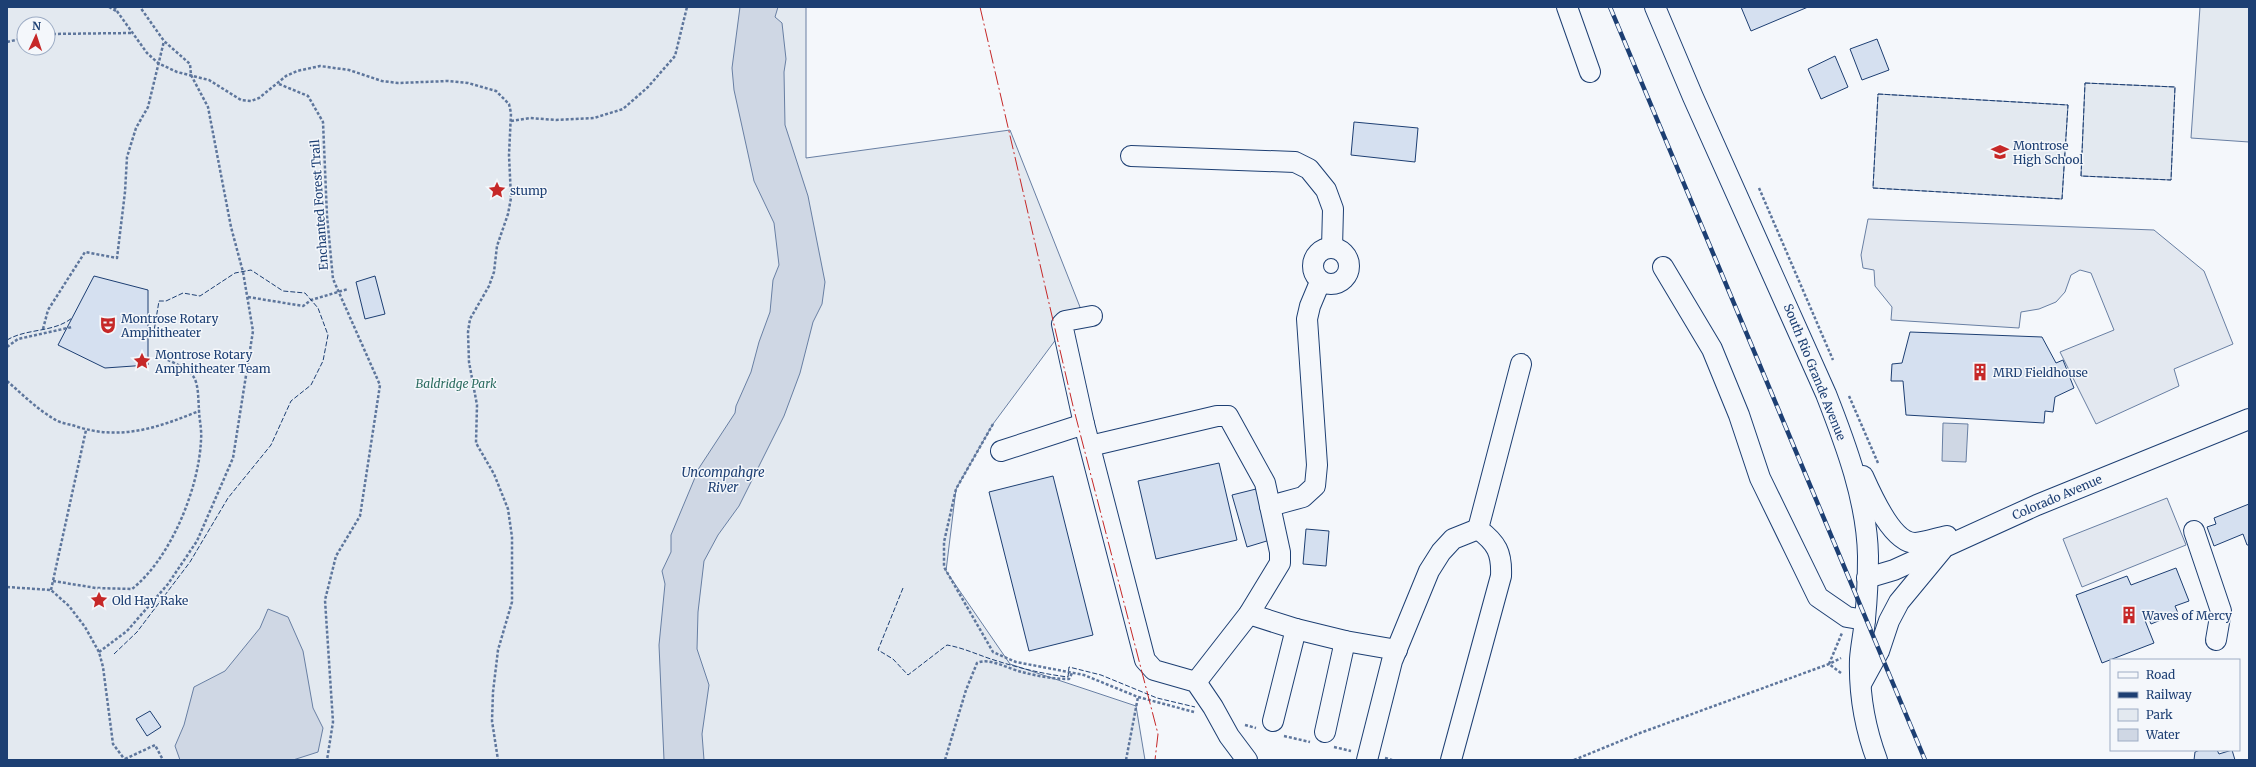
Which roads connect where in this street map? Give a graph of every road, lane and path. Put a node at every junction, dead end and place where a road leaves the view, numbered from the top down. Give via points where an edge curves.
1 (109, 7) edge
2 (114, 7) edge
3 (140, 7) edge
4 (687, 7) edge
5 (1567, 7) edge
6 (1655, 7) edge
7 (116, 11) junction
8 (132, 33) junction
9 (56, 34) edge
10 (164, 41) junction
11 (158, 63) junction
12 (1590, 72) dead end
13 (191, 75) junction
14 (279, 84) junction
15 (511, 121) junction
16 (1131, 156) dead end
17 (1332, 248) junction
18 (1663, 267) dead end
19 (1320, 282) junction
20 (348, 289) dead end
21 (338, 290) junction
22 (248, 297) junction
23 (1092, 316) dead end
24 (72, 327) dead end
25 (43, 329) dead end
26 (7, 347) edge
27 (156, 355) dead end
28 (1521, 364) dead end
29 (7, 381) edge
30 (199, 411) junction
31 (2249, 419) edge
32 (993, 424) dead end
33 (1084, 424) junction
34 (86, 430) junction
35 (1842, 433) junction
36 (1090, 446) junction
37 (1001, 451) dead end
38 (1270, 506) junction
39 (1478, 529) junction
40 (1984, 529) junction
41 (2194, 531) dead end
42 (1948, 544) junction
43 (1867, 578) junction
44 (53, 581) junction
45 (7, 586) edge
46 (50, 590) junction
47 (1249, 614) junction
48 (1865, 620) junction
49 (1296, 629) junction
50 (2216, 640) dead end
51 (1345, 641) junction
52 (1861, 647) junction
53 (1397, 650) junction
54 (99, 652) junction
55 (1072, 673) junction
56 (1196, 682) junction
57 (1861, 684) junction
58 (1273, 721) dead end
59 (1325, 732) dead end
60 (1367, 758) edge
61 (125, 760) edge
62 (163, 760) edge
63 (326, 760) edge
64 (498, 760) edge
65 (945, 760) edge
66 (1126, 760) edge
67 (1248, 760) edge
68 (1451, 760) edge
69 (1574, 760) edge
70 (1878, 760) edge

1 - 7 path
2 - 7 path
3 - 10 path
4 - 15 path via 675,56 648,87 623,109 594,118 530,118
5 - 12 street
6 - 35 street, South Rio Grande Avenue
7 - 8 path
8 - 9 path
8 - 11 path
10 - 11 path
10 - 13 path via 190,64
11 - 13 path
11 - 25 path via 148,107 136,128 127,157 117,258 86,252 48,310
13 - 14 path via 209,80 241,100 251,101 259,98
13 - 22 path via 208,108 231,227
14 - 15 path via 286,76 297,71 320,66 349,70 382,81 398,83 455,81 496,91 509,104
14 - 21 path, Enchanted Forest Trail via 308,96 323,122 327,216 333,280
15 - 64 path via 511,198 508,214 497,246 494,272 470,319 468,332 469,362 476,405 476,443 494,474 511,524 512,602 495,666 492,721
16 - 17 street via 1295,162 1309,169 1326,190 1333,209
17 - 19 street via 1321,251 1314,260 1314,272
17 - 19 street via 1338,249 1348,257 1350,270 1338,284
18 - 48 street via 1712,349 1739,414 1760,478 1818,597 1848,618
19 - 38 street via 1307,319 1317,465 1315,486 1303,498
20 - 21 path
21 - 22 path via 311,300 303,306
21 - 63 path, Enchanted Forest Trail via 380,385 360,516 336,556 325,600 333,722
22 - 54 path via 253,331 233,458 197,541 168,584 127,631
23 - 33 street via 1065,321 1062,324
24 - 26 path via 18,339
27 - 30 path via 177,364 194,377
28 - 39 street
29 - 34 path via 55,420
30 - 34 path via 151,429 121,433
30 - 44 path via 201,439 195,480 174,534 154,567 132,589 96,588
31 - 40 street, Colorado Avenue via 2196,442 2157,455
32 - 55 path via 956,489 944,542 944,567 993,652 1016,662
33 - 36 street
33 - 37 street
34 - 44 path
35 - 40 street via 1876,503 1888,523 1904,538 1915,543
35 - 43 street, South Rio Grande Avenue via 1861,502 1868,554
36 - 38 street via 1217,416 1228,416 1266,483
36 - 56 street via 1144,660 1154,670
38 - 47 street via 1280,563
39 - 53 street via 1453,539 1441,552 1430,571
39 - 68 street via 1496,546 1502,560 1501,576
40 - 42 street, Colorado Avenue
41 - 50 street via 2221,611
42 - 43 street, Colorado Avenue via 1894,570
42 - 57 street via 1899,602 1889,621 1879,651
43 - 48 street, South Rio Grande Avenue
44 - 46 path
45 - 46 path
46 - 54 path via 69,606
47 - 49 street
47 - 56 street
48 - 52 street, South Rio Grande Avenue
49 - 51 street
49 - 58 street
51 - 53 street
51 - 59 street
52 - 57 street, South Rio Grande Avenue
52 - 69 path via 1829,664 1640,733
53 - 60 street
54 - 61 path via 113,744
55 - 65 path via 1069,680 1020,671 996,663 977,663
55 - 66 path via 1098,680 1138,698
56 - 67 street
57 - 70 street, South Rio Grande Avenue via 1862,706
61 - 62 path via 155,745

